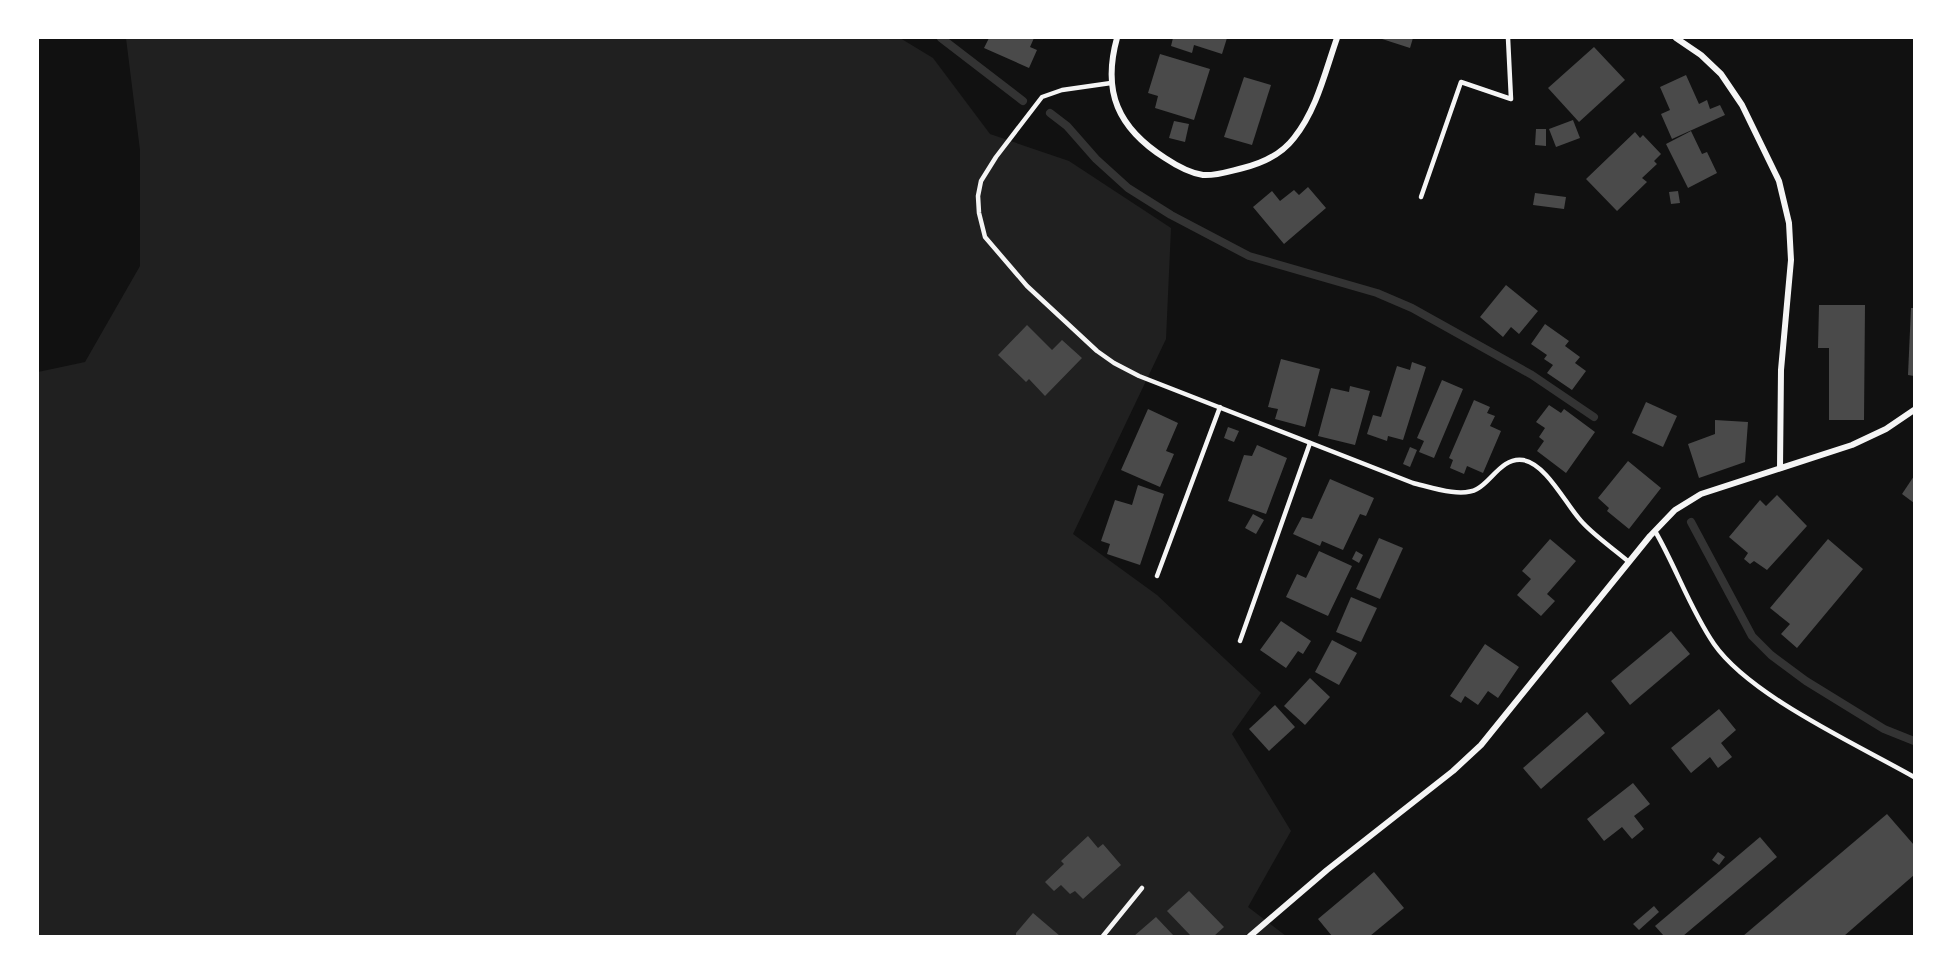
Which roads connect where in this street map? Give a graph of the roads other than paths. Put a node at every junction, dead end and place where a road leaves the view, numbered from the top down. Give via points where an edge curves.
1 (1117, 38) edge
2 (1337, 38) edge
3 (1508, 38) edge
4 (1676, 38) edge
5 (1111, 83) junction
6 (1421, 197) dead end
7 (1220, 407) junction
8 (1914, 410) edge
9 (1310, 444) junction
10 (1780, 468) junction
11 (1655, 531) junction
12 (1629, 562) junction
13 (1157, 576) dead end
14 (1240, 641) dead end
15 (1914, 777) edge
16 (1142, 888) dead end
17 (1108, 931) junction
18 (1103, 936) edge
19 (1113, 936) edge
20 (1250, 936) edge

1 - 5 street via 1111,58
2 - 5 street via 1314,107 1293,139 1277,155 1261,163 1219,174 1184,170 1132,132 1121,114
3 - 6 lane via 1511,99 1461,82
4 - 10 street via 1721,74 1742,105 1779,181 1789,223 1791,260 1781,370
5 - 7 lane via 1042,97 981,181 978,204 985,237 1027,286 1113,363
7 - 9 lane
7 - 13 lane
8 - 10 street via 1852,445
9 - 12 lane via 1413,483 1449,492 1477,489 1496,470 1525,460 1555,486 1584,524
9 - 14 lane
10 - 11 street via 1701,494 1675,510
11 - 12 street
11 - 15 lane via 1715,645 1741,672 1804,716
12 - 20 street via 1481,745
16 - 17 lane
17 - 18 lane
17 - 19 lane

